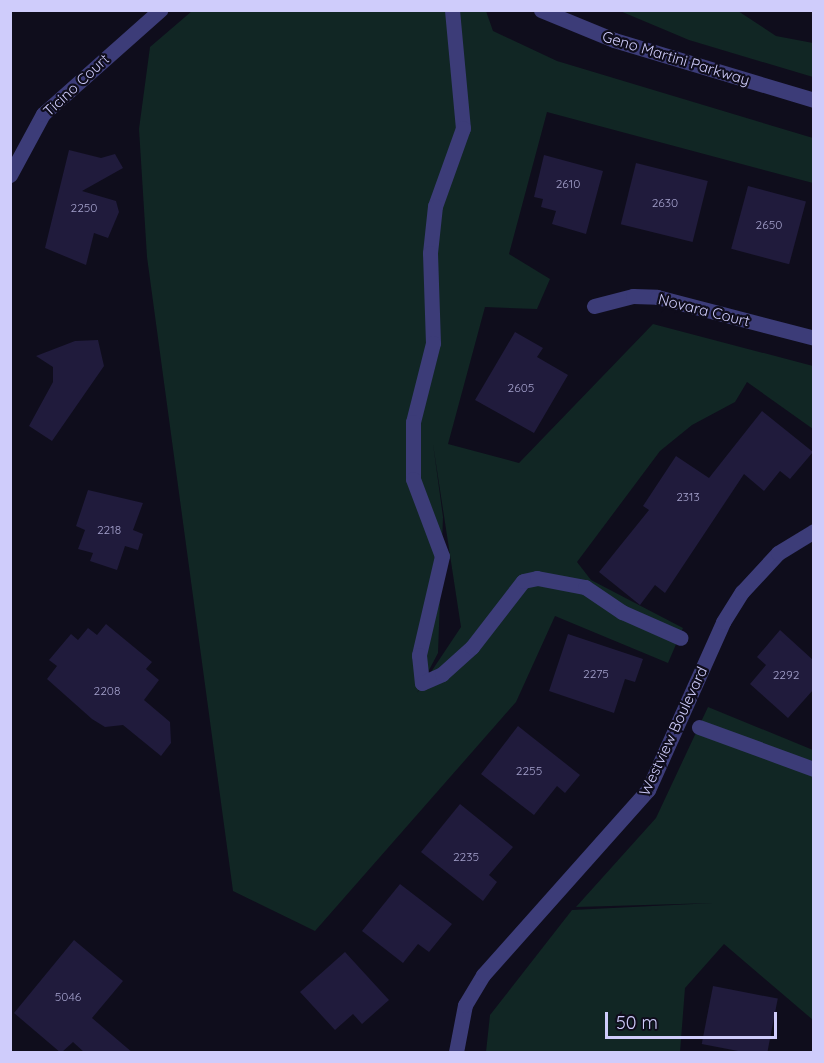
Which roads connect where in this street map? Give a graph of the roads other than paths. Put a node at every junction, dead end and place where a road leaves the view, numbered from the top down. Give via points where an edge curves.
1 (160, 10) edge
2 (452, 10) edge
3 (541, 10) edge
4 (813, 100) edge
5 (10, 176) edge
6 (594, 306) dead end
7 (813, 338) edge
8 (813, 531) edge
9 (681, 638) dead end
10 (699, 727) dead end
11 (813, 770) edge
12 (456, 1053) edge

1 - 5 street, Ticino Court via 43,114
2 - 9 street via 463,128 435,206 430,253 433,343 413,422 413,479 442,556 419,655 422,683 442,674 472,647 523,581 537,578 585,587 622,612
3 - 4 street, Geno Martini Parkway via 614,40
6 - 7 street, Novara Court via 633,296 657,297
8 - 12 street, Westview Boulevard via 778,554 742,592 723,622 648,790 483,975 465,1005
10 - 11 street

